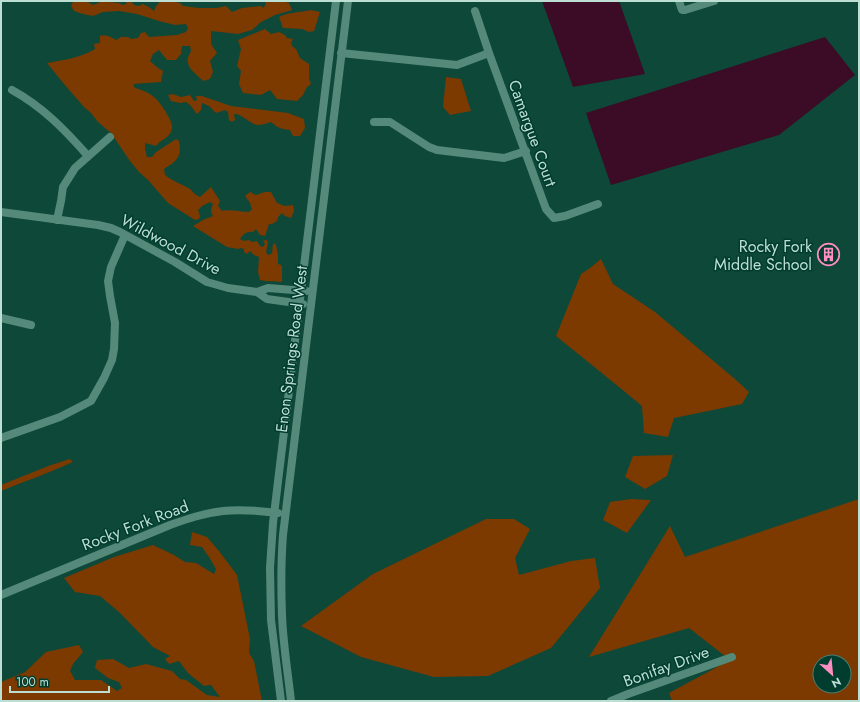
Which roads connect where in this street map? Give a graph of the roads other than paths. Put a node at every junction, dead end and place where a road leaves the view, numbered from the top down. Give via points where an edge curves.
1 (336, 1) edge
2 (348, 1) edge
3 (679, 1) edge
4 (714, 1) edge
5 (475, 11) dead end
6 (341, 53) junction
7 (489, 53) junction
8 (12, 90) dead end
9 (374, 122) dead end
10 (110, 137) dead end
11 (526, 152) junction
12 (88, 156) junction
13 (598, 204) dead end
14 (1, 212) edge
15 (57, 220) junction
16 (125, 235) junction
17 (301, 291) junction
18 (257, 292) junction
19 (312, 292) junction
20 (300, 304) junction
21 (310, 305) junction
22 (1, 318) edge
23 (31, 325) dead end
24 (1, 438) edge
25 (274, 512) junction
26 (285, 514) junction
27 (1, 595) edge
28 (732, 657) dead end
29 (281, 701) edge
30 (291, 701) edge
31 (611, 701) edge

1 - 17 street
2 - 6 street, Enon Springs Road West
3 - 4 street via 682,10
5 - 7 street, Camargue Court
6 - 7 street via 457,66
6 - 19 street, Enon Springs Road West
7 - 11 street, Camargue Court
8 - 12 street via 55,120
9 - 11 street via 390,122 437,150 504,158
10 - 12 street
11 - 13 street, Camargue Court via 546,209 554,218
12 - 15 street via 75,168 63,187
14 - 15 street, Wildwood Drive
15 - 16 street, Wildwood Drive via 112,228
16 - 18 street, Wildwood Drive via 207,282
16 - 24 street via 111,267 108,281 115,323 114,351 109,368 91,401 60,416
17 - 18 street, Wildwood Drive via 268,288
17 - 19 street, Wildwood Drive
17 - 20 street
18 - 20 street, Wildwood Drive via 267,299
19 - 21 street, Enon Springs Road West
20 - 21 street, Wildwood Drive
20 - 25 street
21 - 26 street, Enon Springs Road West
22 - 23 street
25 - 26 street, Rocky Fork Road
25 - 27 street, Rocky Fork Road via 224,510 198,516 170,525
25 - 29 street via 270,568 271,614
26 - 30 street, Enon Springs Road West via 281,564 282,616
28 - 31 street, Bonifay Drive

